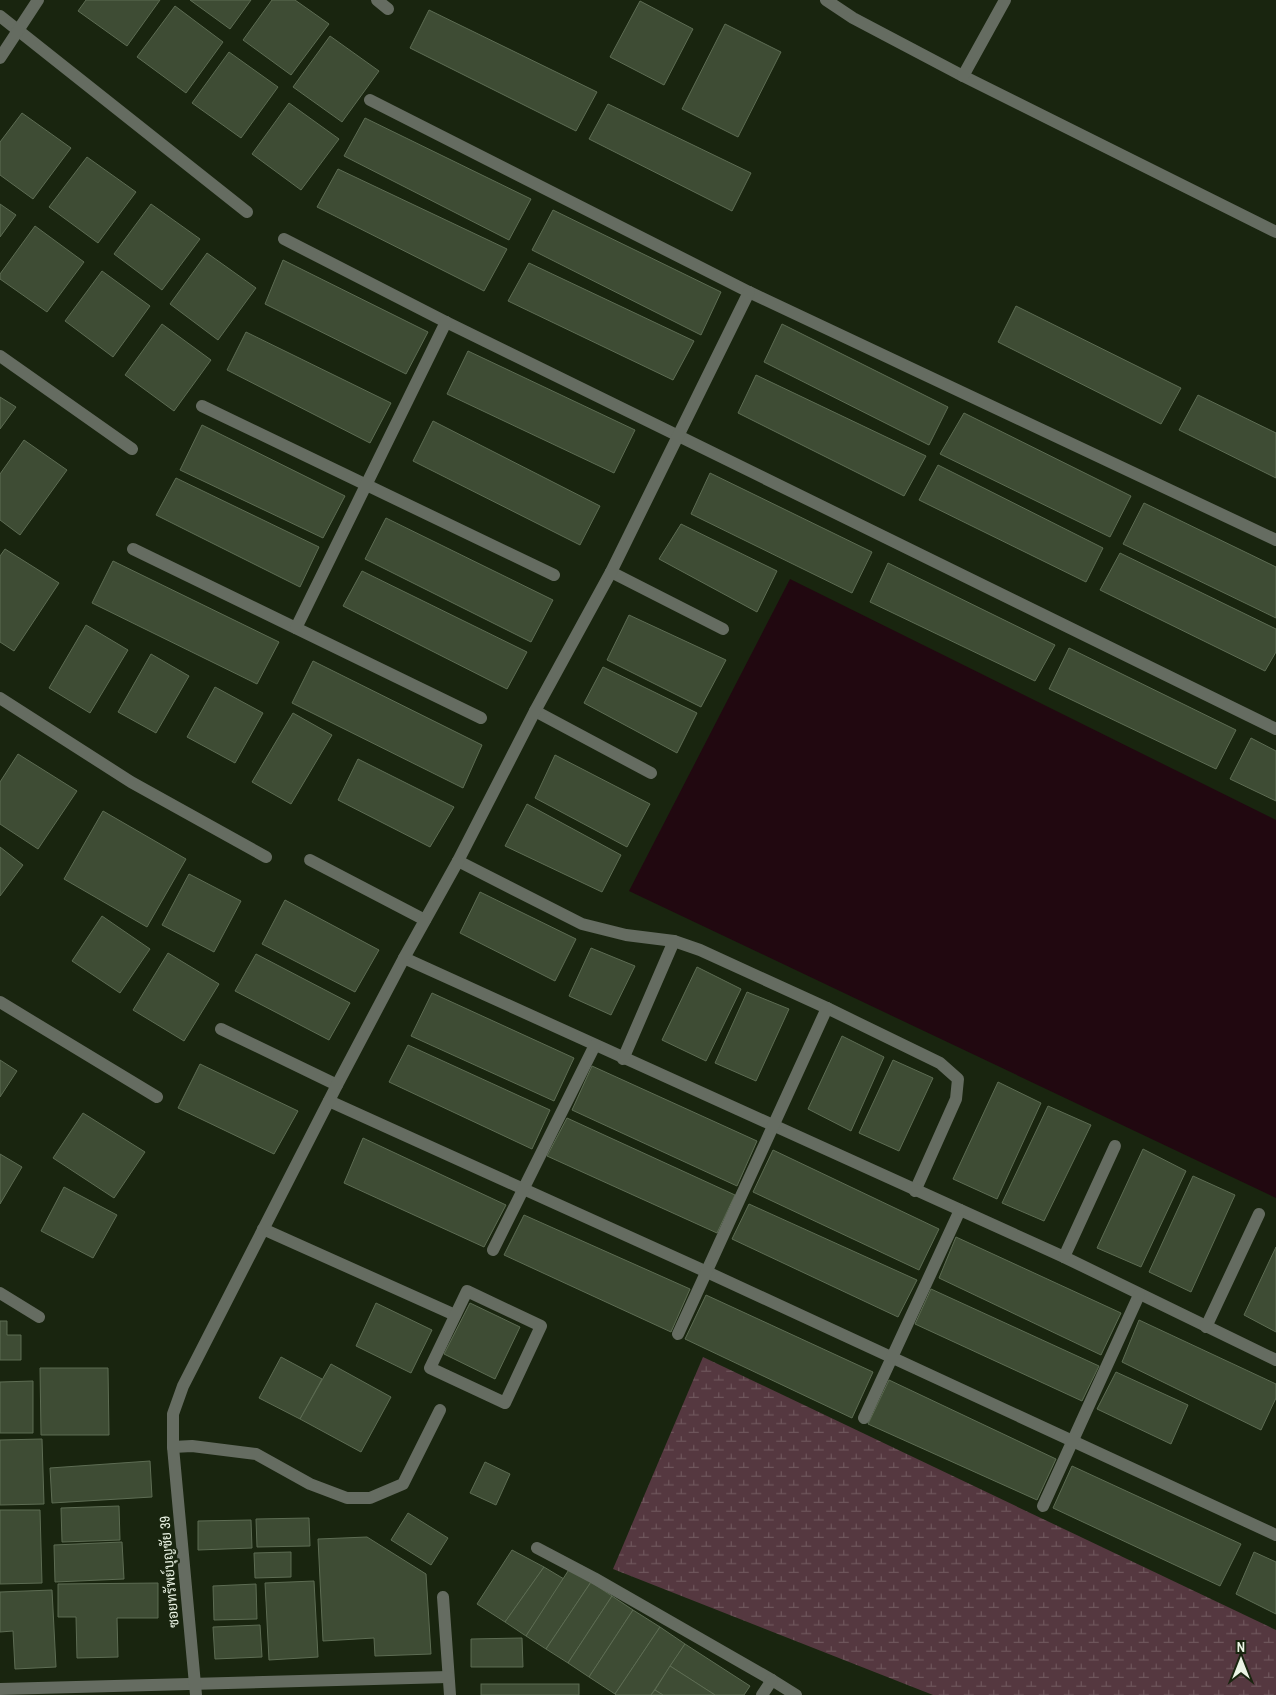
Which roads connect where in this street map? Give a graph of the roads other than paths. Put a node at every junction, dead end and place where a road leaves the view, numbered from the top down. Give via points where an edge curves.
1 (38, 0) edge
2 (376, 0) edge
3 (826, 0) edge
4 (1005, 0) edge
5 (388, 10) dead end
6 (0, 16) edge
7 (19, 31) junction
8 (0, 58) edge
9 (963, 76) junction
10 (370, 100) dead end
11 (247, 212) dead end
12 (1276, 232) edge
13 (284, 239) dead end
14 (749, 292) junction
15 (446, 322) junction
16 (0, 356) edge
17 (202, 406) dead end
18 (679, 437) junction
19 (132, 449) dead end
20 (366, 485) junction
21 (1276, 540) edge
22 (133, 549) dead end
23 (611, 572) junction
24 (554, 575) dead end
25 (296, 628) junction
26 (723, 629) dead end
27 (0, 698) edge
28 (535, 711) junction
29 (482, 718) dead end
30 (1276, 730) edge
31 (651, 774) dead end
32 (266, 857) dead end
33 (310, 860) dead end
34 (458, 861) junction
35 (425, 920) junction
36 (674, 941) junction
37 (404, 958) junction
38 (0, 1002) edge
39 (827, 1008) junction
40 (221, 1029) dead end
41 (595, 1045) junction
42 (623, 1059) junction
43 (337, 1086) junction
44 (157, 1097) dead end
45 (329, 1101) junction
46 (773, 1124) junction
47 (1115, 1146) dead end
48 (523, 1188) junction
49 (915, 1190) junction
50 (960, 1210) junction
51 (1259, 1214) dead end
52 (263, 1229) junction
53 (493, 1250) dead end
54 (1064, 1258) junction
55 (707, 1272) junction
56 (0, 1293) edge
57 (1140, 1294) junction
58 (455, 1315) junction
59 (39, 1317) dead end
60 (1206, 1327) junction
61 (678, 1334) dead end
62 (893, 1358) junction
63 (1276, 1360) edge
64 (440, 1410) dead end
65 (864, 1418) dead end
66 (1072, 1442) junction
67 (173, 1447) junction
68 (1043, 1506) dead end
69 (1276, 1535) edge
70 (537, 1548) dead end
71 (443, 1597) dead end
72 (448, 1676) junction
73 (772, 1680) junction
74 (0, 1689) edge
75 (195, 1689) edge
76 (450, 1695) edge
77 (762, 1695) edge
78 (796, 1695) edge

1 - 7 street
2 - 5 street
3 - 9 street via 853,18
4 - 9 street
6 - 7 street
7 - 8 street
7 - 11 street
9 - 12 street
10 - 14 street
13 - 15 street
14 - 18 street, ซอยทรัพย์บุญชัย 39
14 - 21 street
15 - 18 street
15 - 20 street
16 - 19 street
17 - 20 street
18 - 23 street, ซอยทรัพย์บุญชัย 39
18 - 30 street
20 - 24 street
20 - 25 street
22 - 25 street
23 - 26 street
23 - 28 street, ซอยทรัพย์บุญชัย 39
25 - 29 street
27 - 32 street via 131,782
28 - 31 street
28 - 34 street, ซอยทรัพย์บุญชัย 39
33 - 35 street
34 - 35 street, ซอยทรัพย์บุญชัย 39
34 - 36 street via 582,924 626,935
35 - 37 street, ซอยทรัพย์บุญชัย 39
36 - 39 street
36 - 42 street
37 - 41 street
37 - 43 street, ซอยทรัพย์บุญชัย 39
38 - 44 street
39 - 46 street
39 - 49 street via 940,1063 958,1079 956,1099
40 - 43 street
41 - 42 street
41 - 48 street
42 - 46 street
43 - 45 street, ซอยทรัพย์บุญชัย 39
45 - 48 street
45 - 52 street, ซอยทรัพย์บุญชัย 39
46 - 49 street
46 - 55 street
47 - 54 street
48 - 53 street
48 - 55 street
49 - 50 street
50 - 54 street
50 - 62 street
51 - 60 street
52 - 58 street
52 - 67 street, ซอยทรัพย์บุญชัย 39 via 183,1386 173,1414
54 - 57 street
55 - 61 street
55 - 62 street
56 - 59 street
57 - 60 street
57 - 66 street
58 - 58 street via 430,1368 505,1403 541,1326 467,1291
60 - 63 street
62 - 65 street
62 - 66 street
64 - 67 street via 403,1484 370,1498 348,1498 310,1484 256,1454 192,1446
66 - 68 street
66 - 69 street
67 - 75 street, ซอยทรัพย์บุญชัย 39
70 - 73 street
71 - 72 street
72 - 75 street
72 - 76 street
73 - 77 street
73 - 78 street
74 - 75 street

